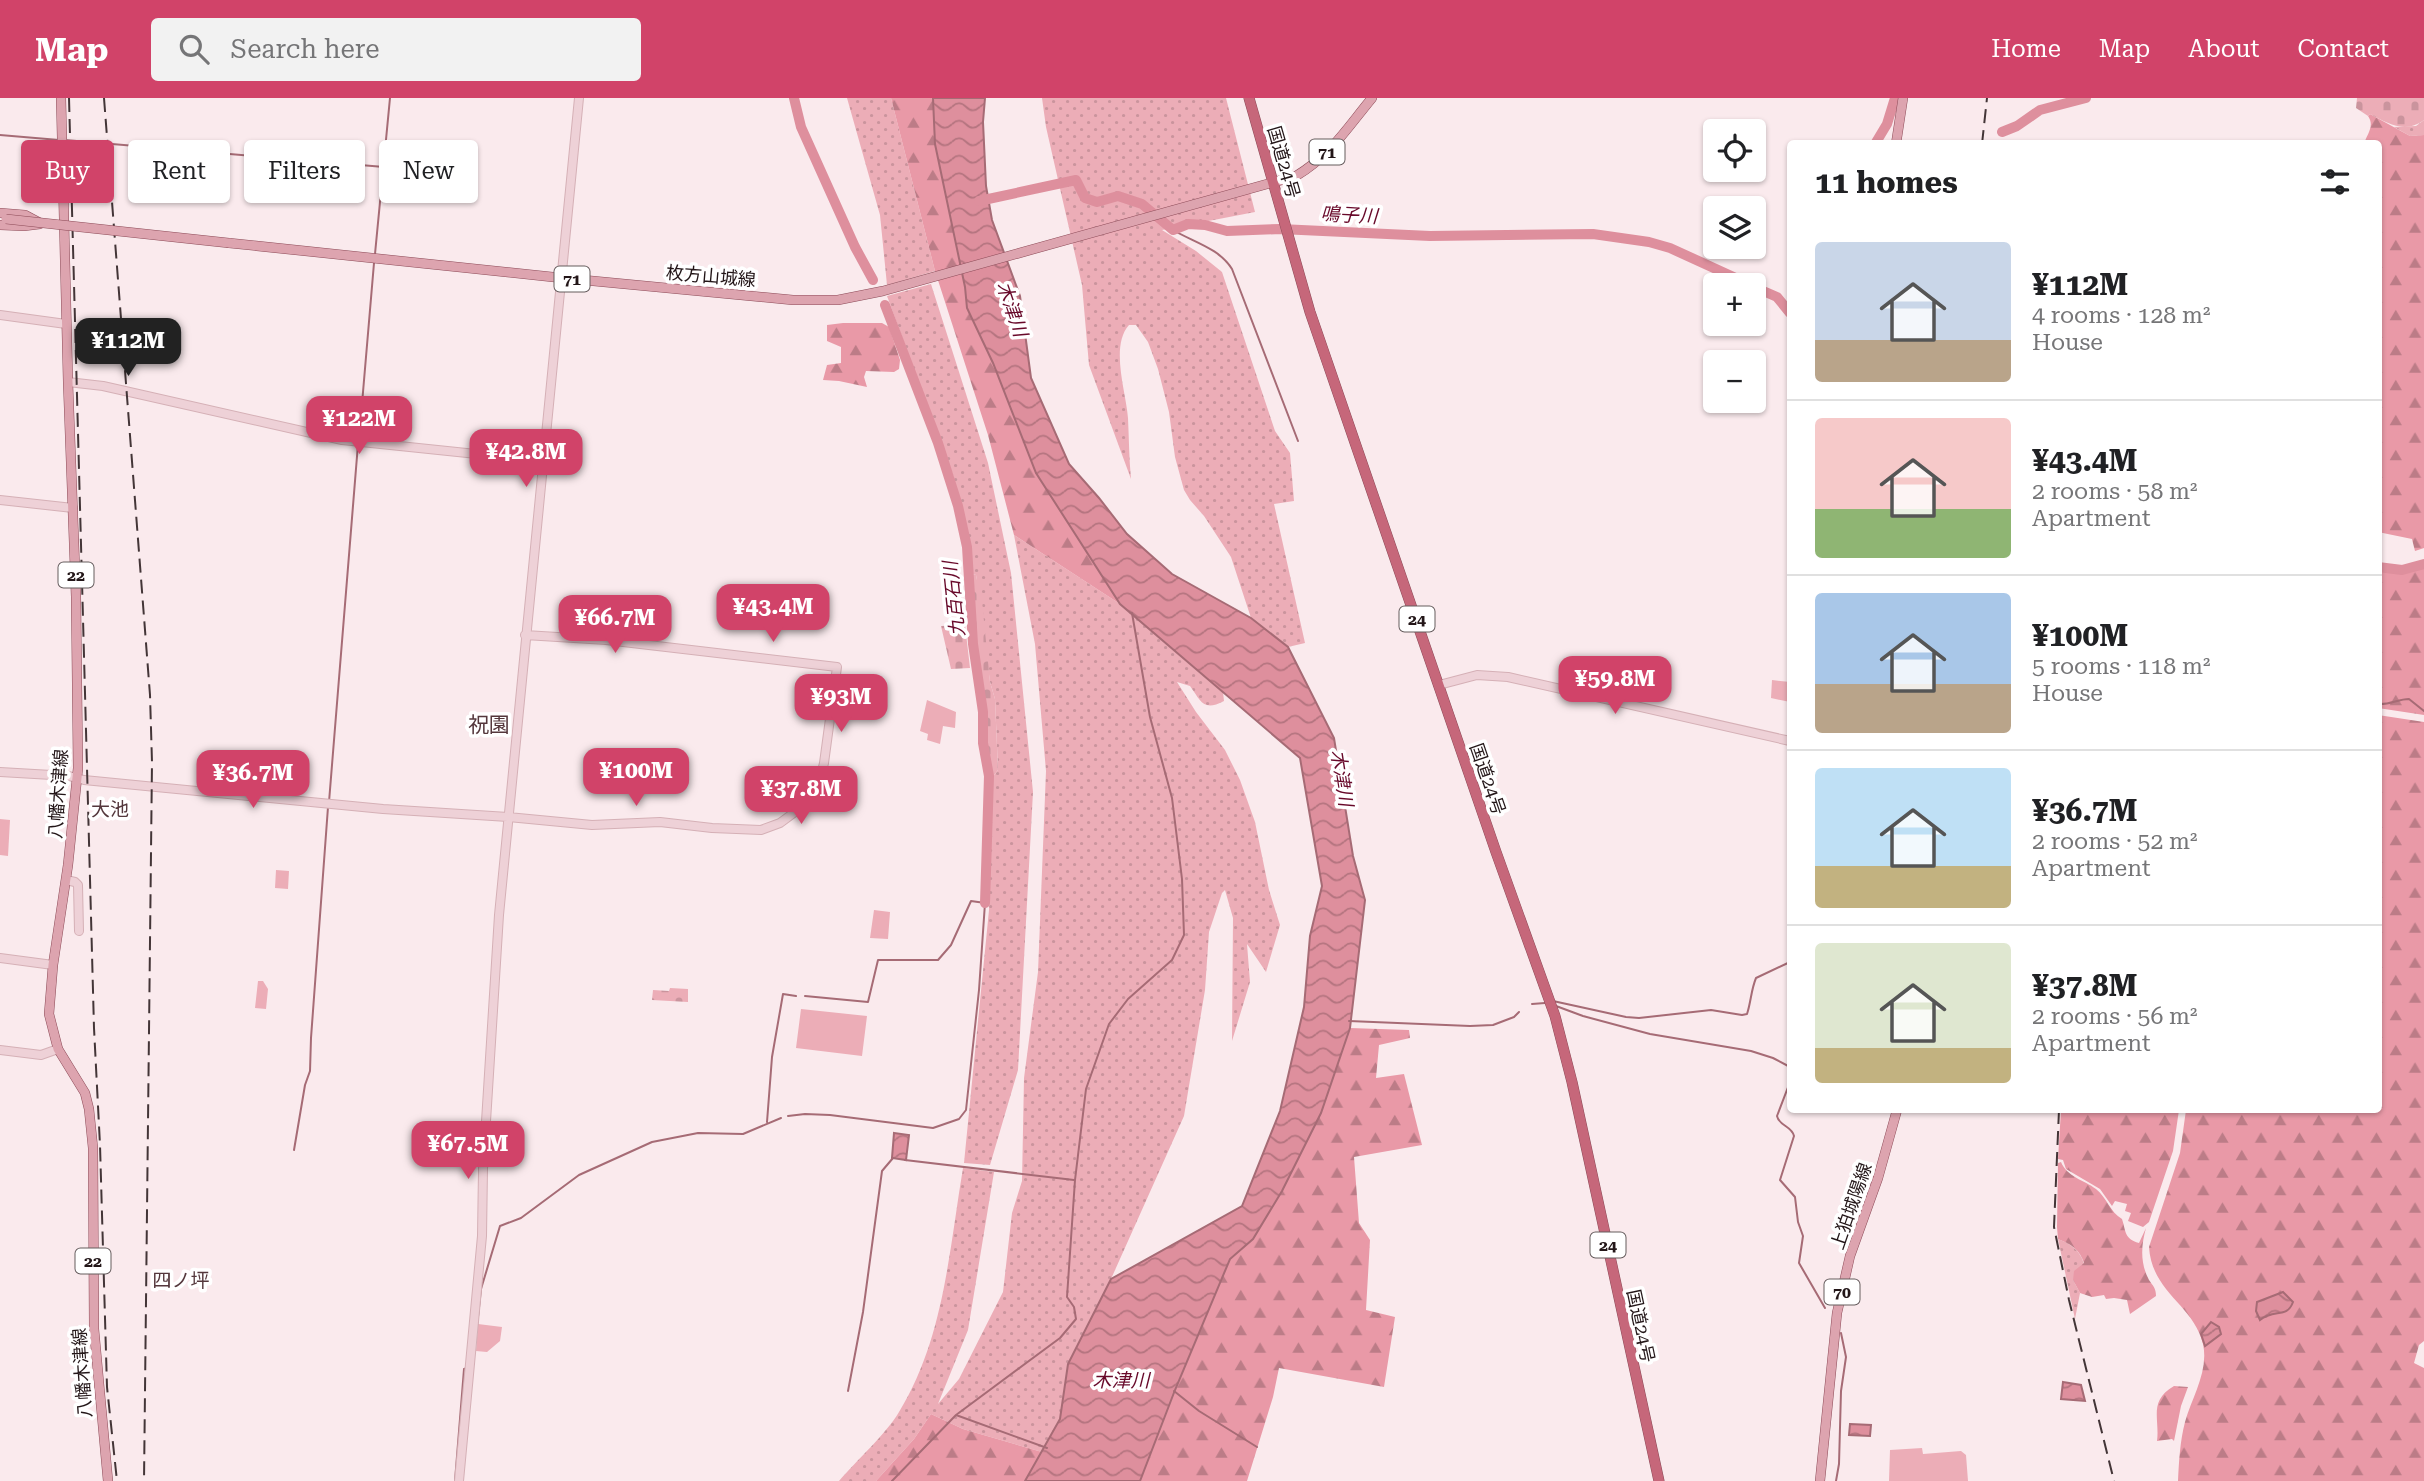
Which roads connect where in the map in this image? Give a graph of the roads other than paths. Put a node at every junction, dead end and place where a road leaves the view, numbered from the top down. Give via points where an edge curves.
1 (61, 98) edge
2 (579, 98) edge
3 (1249, 98) edge
4 (1372, 98) edge
5 (1903, 98) edge
6 (1897, 140) edge
7 (1270, 184) junction
8 (1, 219) edge
9 (63, 225) junction
10 (562, 278) junction
11 (0, 316) edge
12 (66, 324) junction
13 (68, 382) junction
14 (543, 461) junction
15 (0, 500) edge
16 (74, 508) junction
17 (525, 635) junction
18 (1439, 685) junction
19 (1787, 740) edge
20 (0, 772) edge
21 (77, 777) junction
22 (508, 817) junction
23 (66, 880) junction
24 (79, 930) dead end
25 (0, 958) edge
26 (53, 965) junction
27 (58, 1049) junction
28 (0, 1050) edge
29 (1895, 1113) edge
30 (108, 1481) edge
31 (459, 1481) edge
32 (1659, 1481) edge
33 (1820, 1481) edge

1 - 9 main road, 八幡木津線 / 22
2 - 10 street
3 - 7 highway, 国道24号 / 24
4 - 7 main road, 枚方山城線 / 71 via 1315,164
5 - 6 main road
7 - 10 main road, 枚方山城線 / 71 via 859,297 817,301
7 - 18 highway, 国道24号 / 24 via 1339,400
8 - 9 main road, 71 via 24,226
8 - 10 main road, 枚方山城線 / 71, bridge
9 - 12 main road, 八幡木津線 / 22
10 - 14 street
11 - 12 street
12 - 13 main road, 八幡木津線 / 22
13 - 14 street via 342,440
13 - 16 main road, 八幡木津線 / 22
14 - 17 street
15 - 16 street
16 - 21 main road, 八幡木津線 / 22
17 - 22 street
17 - 22 street via 837,667 817,792 773,827 748,831 641,821 603,825
18 - 19 street via 1477,675 1508,677
18 - 32 highway, 国道24号 / 24 via 1553,1010
20 - 21 street
21 - 22 street via 383,809
21 - 23 main road, 八幡木津線 / 22
22 - 31 street via 482,1236
23 - 24 street via 78,885
23 - 26 main road, 八幡木津線 / 22
25 - 26 street
26 - 27 main road, 八幡木津線 / 22 via 48,1014
27 - 28 street via 41,1055
27 - 30 main road, 八幡木津線 / 22 via 85,1093 89,1109 94,1329
29 - 33 main road, 上狛城陽線 / 70 via 1837,1313

